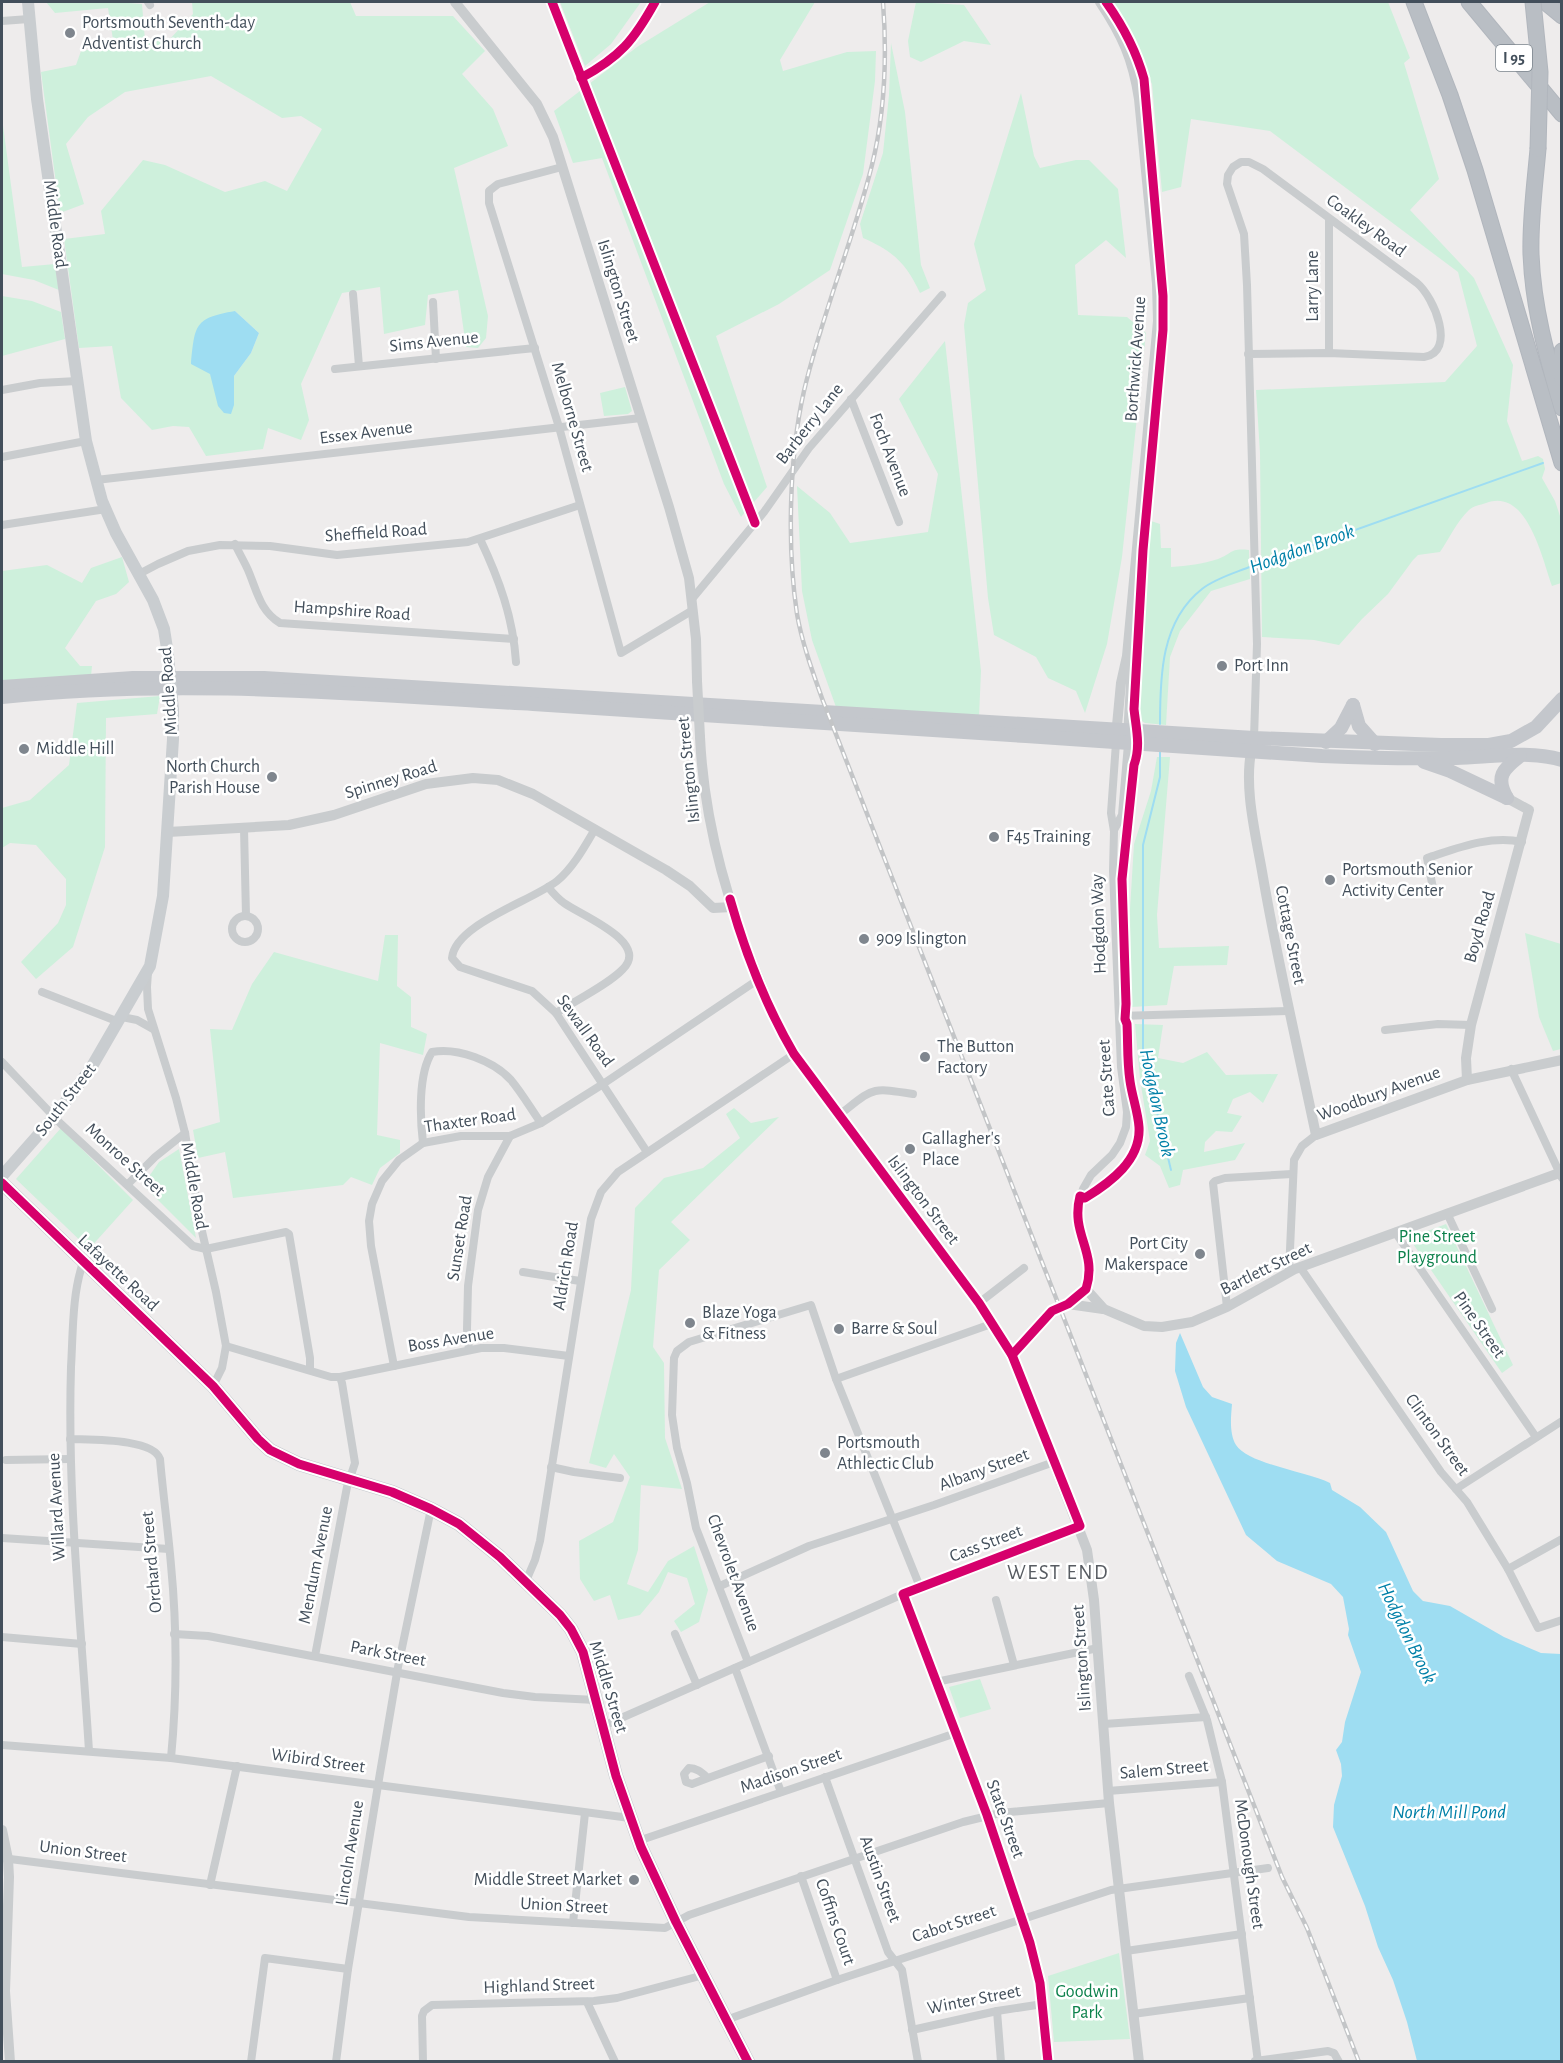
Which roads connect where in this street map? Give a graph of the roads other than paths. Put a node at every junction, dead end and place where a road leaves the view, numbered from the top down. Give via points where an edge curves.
1 (28, 2) edge
2 (455, 2) edge
3 (1100, 2) edge
4 (1414, 2) edge
5 (1469, 2) edge
6 (1533, 2) edge
7 (1545, 2) edge
8 (1562, 16) edge
9 (29, 19) junction
10 (2, 21) edge
11 (1562, 114) edge
12 (562, 167) junction
13 (1329, 219) junction
14 (353, 294) dead end
15 (942, 295) dead end
16 (433, 302) dead end
17 (535, 348) junction
18 (1562, 351) edge
19 (1329, 353) junction
20 (1248, 354) junction
21 (436, 359) junction
22 (359, 366) junction
23 (335, 369) dead end
24 (1562, 378) edge
25 (77, 381) junction
26 (2, 390) edge
27 (851, 399) junction
28 (1562, 408) edge
29 (641, 418) junction
30 (559, 427) junction
31 (86, 441) junction
32 (2, 457) edge
33 (1562, 463) edge
34 (96, 480) junction
35 (580, 505) junction
36 (106, 509) junction
37 (899, 522) dead end
38 (2, 525) edge
39 (480, 539) junction
40 (235, 544) junction
41 (139, 574) junction
42 (689, 578) junction
43 (709, 578) junction
44 (693, 604) junction
45 (514, 639) junction
46 (516, 662) dead end
47 (2, 687) edge
48 (2, 698) edge
49 (1562, 699) edge
50 (1122, 729) junction
51 (1326, 742) junction
52 (1122, 743) junction
53 (1374, 744) junction
54 (1253, 745) junction
55 (1521, 756) junction
56 (1405, 758) junction
57 (1562, 760) edge
58 (1507, 798) junction
59 (244, 828) junction
60 (595, 829) junction
61 (168, 832) junction
62 (1522, 842) junction
63 (548, 887) junction
64 (1434, 893) dead end
65 (732, 907) junction
66 (246, 916) dead end
67 (150, 966) junction
68 (759, 979) junction
69 (42, 992) dead end
70 (1288, 1011) junction
71 (556, 1013) junction
72 (1119, 1016) junction
73 (121, 1020) junction
74 (1471, 1025) junction
75 (153, 1029) junction
76 (1386, 1030) dead end
77 (794, 1054) junction
78 (1562, 1060) edge
79 (2, 1062) edge
80 (1511, 1069) junction
81 (1467, 1080) junction
82 (603, 1084) junction
83 (913, 1094) dead end
84 (839, 1115) junction
85 (54, 1117) junction
86 (541, 1124) junction
87 (185, 1133) junction
88 (510, 1136) junction
89 (1316, 1136) junction
90 (423, 1143) junction
91 (647, 1152) junction
92 (1292, 1174) junction
93 (1561, 1174) edge
94 (2, 1176) edge
95 (2, 1183) edge
96 (129, 1184) junction
97 (1447, 1213) junction
98 (1395, 1232) junction
99 (206, 1249) junction
100 (83, 1263) junction
101 (1024, 1268) dead end
102 (1294, 1269) junction
103 (523, 1272) dead end
104 (580, 1281) junction
105 (1086, 1289) junction
106 (979, 1303) junction
107 (1068, 1304) junction
108 (1227, 1307) junction
109 (1104, 1309) junction
110 (1492, 1309) dead end
111 (994, 1323) junction
112 (226, 1346) junction
113 (469, 1350) junction
114 (1012, 1355) junction
115 (569, 1356) junction
116 (394, 1366) junction
117 (310, 1370) junction
118 (340, 1377) junction
119 (836, 1379) junction
120 (213, 1386) junction
121 (1562, 1421) edge
122 (1536, 1437) junction
123 (70, 1439) junction
124 (70, 1459) junction
125 (6, 1460) dead end
126 (1054, 1462) junction
127 (551, 1467) junction
128 (620, 1478) dead end
129 (350, 1480) junction
130 (1456, 1489) junction
131 (431, 1509) junction
132 (893, 1519) junction
133 (1080, 1526) junction
134 (2, 1538) edge
135 (1562, 1539) edge
136 (75, 1542) junction
137 (169, 1549) junction
138 (1508, 1569) junction
139 (526, 1581) junction
140 (720, 1586) junction
141 (920, 1587) junction
142 (903, 1594) junction
143 (996, 1600) dead end
144 (1562, 1620) edge
145 (174, 1634) junction
146 (675, 1634) dead end
147 (2, 1637) edge
148 (82, 1644) junction
149 (1098, 1648) junction
150 (315, 1656) junction
151 (748, 1662) junction
152 (1014, 1665) junction
153 (735, 1668) junction
154 (397, 1673) junction
155 (1188, 1676) dead end
156 (936, 1682) junction
157 (697, 1685) junction
158 (596, 1700) junction
159 (1206, 1717) junction
160 (1104, 1725) junction
161 (603, 1726) junction
162 (956, 1733) junction
163 (2, 1745) edge
164 (89, 1750) junction
165 (769, 1756) junction
166 (171, 1758) junction
167 (237, 1766) junction
168 (825, 1777) junction
169 (708, 1778) dead end
170 (1222, 1782) junction
171 (377, 1786) junction
172 (1108, 1791) junction
173 (781, 1792) junction
174 (1109, 1803) junction
175 (585, 1813) junction
176 (987, 1815) junction
177 (630, 1818) junction
178 (2, 1830) edge
179 (638, 1841) junction
180 (856, 1857) junction
181 (5, 1858) edge
182 (1268, 1868) dead end
183 (1233, 1872) junction
184 (801, 1876) junction
185 (210, 1885) junction
186 (1119, 1888) junction
187 (358, 1905) junction
188 (1022, 1918) junction
189 (676, 1922) junction
190 (573, 1923) junction
191 (1242, 1934) junction
192 (1126, 1951) junction
193 (894, 1961) junction
194 (348, 1969) junction
195 (704, 1975) junction
196 (837, 1980) junction
197 (3, 1991) edge
198 (1250, 1998) junction
199 (587, 2002) junction
200 (1043, 2004) junction
201 (997, 2012) junction
202 (1133, 2014) junction
203 (726, 2020) junction
204 (912, 2030) junction
205 (1336, 2057) edge
206 (10, 2061) edge
207 (251, 2061) edge
208 (336, 2061) edge
209 (423, 2061) edge
210 (615, 2061) edge
211 (748, 2061) edge
212 (918, 2061) edge
213 (1001, 2061) edge
214 (1048, 2061) edge
215 (1139, 2061) edge
216 (1257, 2061) edge

1 - 9 main road, Middle Road
2 - 12 street, Islington Street via 541,109
3 - 50 street, Borthwick Avenue via 1121,34 1135,72 1158,297 1127,656 1131,684
4 - 33 highway via 1475,170
5 - 11 highway, I 95
6 - 28 highway, bridge via 1540,72 1531,226 1532,282 1542,338
7 - 8 highway
9 - 10 street
9 - 25 main road, Middle Road
12 - 17 street, Melborne Street via 498,184 488,195
12 - 29 street, Islington Street
13 - 19 street, Larry Lane
13 - 19 street, Coakley Road via 1423,288 1431,300 1441,343 1438,351 1424,357
13 - 20 street, Coakley Road via 1256,165 1241,162 1228,175 1228,194 1244,234
14 - 22 street
15 - 27 street, Barberry Lane
16 - 21 street
17 - 21 street, Sims Avenue
17 - 30 street, Melborne Street
18 - 24 highway
19 - 20 street, Coakley Road
20 - 54 street, Coakley Road via 1256,580
21 - 22 street, Sims Avenue
22 - 23 street, Sims Avenue
25 - 26 street
25 - 31 main road, Middle Road
27 - 37 street, Foch Avenue
27 - 43 street, Barberry Lane
29 - 30 street, Essex Avenue
29 - 42 street, Islington Street
30 - 34 street, Essex Avenue
30 - 35 street, Melborne Street
31 - 32 street
31 - 34 main road, Middle Road
34 - 36 main road, Middle Road
35 - 39 street, Sheffield Road
35 - 44 street, Melborne Street via 621,653
36 - 38 street
36 - 41 main road, Middle Road
39 - 40 street, Sheffield Road via 337,555
39 - 45 street via 503,592
40 - 41 street, Sheffield Road via 188,551
40 - 45 street, Hampshire Road via 260,602 280,623
41 - 61 main road, Middle Road, bridge via 160,618 168,655 173,710
42 - 43 street
42 - 44 street, Islington Street
43 - 44 street, Barberry Lane
44 - 65 street, Islington Street, bridge via 701,768 708,814
45 - 46 street
47 - 50 main road via 115,679 264,678
48 - 52 main road via 139,688 262,688
49 - 53 main road via 1536,727 1505,743
50 - 52 street, Borthwick Avenue
50 - 54 main road
51 - 53 main road
51 - 53 main road via 1341,728 1353,705 1359,726
51 - 54 main road
52 - 54 main road
52 - 72 street, Hodgdon Way via 1122,815 1114,831 1113,871
54 - 56 main road via 1342,757
54 - 70 street, Cottage Street via 1253,820
55 - 56 main road
55 - 57 main road
55 - 58 main road via 1508,764 1501,777
56 - 58 main road via 1450,771
58 - 62 street, Boyd Road via 1529,810
59 - 60 street, Spinney Road via 312,821 426,784 473,778 519,786
59 - 61 street, Spinney Road
59 - 66 street
60 - 63 street, Sewall Road via 566,872
60 - 65 street, Spinney Road via 681,879 713,908
61 - 67 main road, Middle Road via 162,911
62 - 64 street via 1486,841 1427,858
62 - 74 street, Boyd Road
63 - 71 street via 564,903 617,936 630,953 621,971
63 - 71 street, Sewall Road via 468,934 456,945 452,958 460,967 532,992
65 - 68 street, Islington Street
67 - 73 main road, South Street
67 - 75 street, Middle Road via 147,998
68 - 77 street, Islington Street
68 - 82 street, Thaxter Road
69 - 73 street
70 - 72 street, Cate Street
70 - 89 street, Cottage Street
71 - 82 street, Sewall Road
72 - 105 street, Cate Street via 1127,1120 1118,1147 1091,1175 1078,1203 1077,1223 1090,1263
73 - 75 street via 137,1020
73 - 85 main road, South Street
74 - 76 street
74 - 81 street, Boyd Road
75 - 87 street, Middle Road
77 - 84 street, Islington Street
77 - 91 street, Aldrich Road
78 - 80 street, Woodbury Avenue
79 - 85 street, Monroe Street
80 - 81 street, Woodbury Avenue
80 - 93 street
81 - 89 street, Woodbury Avenue
82 - 86 street, Thaxter Road
82 - 91 street, Sewall Road
83 - 84 street via 876,1089
84 - 106 street, Islington Street
85 - 94 main road, South Street
85 - 96 street, Monroe Street
86 - 88 street, Thaxter Road
86 - 90 street via 498,1068 442,1050 432,1052 427,1066 420,1117
87 - 96 street via 154,1157
87 - 99 street, Middle Road
88 - 90 street, Thaxter Road via 461,1136
88 - 113 street, Sunset Road via 488,1177 478,1210 468,1286
89 - 92 street, Woodbury Avenue via 1297,1152
90 - 116 street, Thaxter Road via 386,1173 369,1221
91 - 104 street, Aldrich Road via 618,1172 601,1192 591,1219
92 - 102 street, Woodbury Avenue
92 - 108 street via 1225,1178 1213,1183
93 - 97 street, Bartlett Street
95 - 100 main road, Lafayette Road
96 - 99 street, Monroe Street via 193,1246
97 - 98 street, Bartlett Street
97 - 110 street
98 - 102 street, Bartlett Street
98 - 122 street, Pine Street
99 - 112 street, Middle Road
99 - 117 street via 290,1234
100 - 120 main road, Lafayette Road
100 - 123 street, Willard Avenue via 72,1336
101 - 106 street
102 - 108 street, Bartlett Street
102 - 130 street, Clinton Street
103 - 104 street
104 - 115 street, Aldrich Road
105 - 107 street
105 - 109 street, Bartlett Street
106 - 111 street, Islington Street
107 - 109 street
107 - 114 street via 1052,1311
108 - 109 street, Bartlett Street via 1171,1326 1144,1326
111 - 114 street, Islington Street
111 - 119 street
112 - 117 street
112 - 120 street, Middle Road
113 - 115 street, Boss Avenue via 504,1348
113 - 116 street, Boss Avenue
114 - 126 street, Islington Street
115 - 127 street, Aldrich Road
116 - 118 street, Boss Avenue
117 - 118 street
118 - 129 street, Mendum Avenue via 355,1463
119 - 132 street
119 - 140 street, Chevrolet Avenue via 811,1305 689,1342 677,1351 672,1415 677,1448 696,1527
120 - 129 main road, Middle Street via 270,1450
121 - 122 street
122 - 130 street
123 - 124 street, Willard Avenue
123 - 137 street, Orchard Street via 135,1444 158,1454
124 - 125 street
124 - 136 street, Willard Avenue
126 - 132 street, Albany Street
126 - 133 street, Islington Street
127 - 128 street
127 - 139 street, Aldrich Road via 540,1541
129 - 131 main road, Middle Street
129 - 150 street, Mendum Avenue
130 - 138 street, Clinton Street
131 - 139 main road, Middle Street via 471,1532
131 - 154 street, Lincoln Avenue
132 - 140 street, Albany Street via 808,1546
132 - 141 street
133 - 141 street, Cass Street
133 - 149 street, Islington Street via 1090,1562
134 - 136 street
135 - 138 street
136 - 137 street
136 - 148 street, Willard Avenue
137 - 145 street, Orchard Street
138 - 144 street, Clinton Street via 1538,1628
139 - 158 main road, Middle Street via 571,1629 583,1652
140 - 151 street, Chevrolet Avenue
141 - 142 street, Cass Street
142 - 151 street, Cass Street
142 - 156 street, State Street
143 - 152 street
145 - 150 street, Park Street via 208,1636
145 - 166 street, Orchard Street
146 - 157 street
147 - 148 street
148 - 164 street, Willard Avenue
149 - 152 street
149 - 160 street, Islington Street
150 - 154 street, Park Street
151 - 153 street, Cass Street
152 - 156 street
153 - 157 street, Cass Street
153 - 165 street
154 - 158 street, Park Street via 503,1693
154 - 171 street, Lincoln Avenue
155 - 159 street, McDonough Street
156 - 162 street, State Street
157 - 161 street, Cass Street
158 - 161 main road, Middle Street
159 - 160 street
159 - 170 street, McDonough Street
160 - 172 street, Islington Street
161 - 177 main road, Middle Street
162 - 168 street, Madison Street
162 - 176 street, State Street
163 - 164 street, Wibird Street
164 - 166 street, Wibird Street
165 - 169 street
165 - 173 street
166 - 167 street, Wibird Street
167 - 171 street, Wibird Street
167 - 185 street
168 - 173 street, Madison Street
168 - 180 street, Austin Street
170 - 172 street, Salem Street
170 - 183 street, McDonough Street
171 - 175 street, Wibird Street
171 - 187 street, Lincoln Avenue
172 - 174 street, Islington Street
173 - 179 street, Madison Street
174 - 176 street, Union Street
174 - 186 street, Islington Street
175 - 177 street, Wibird Street
175 - 190 street
176 - 180 street, Union Street
176 - 188 street, State Street
177 - 179 main road, Middle Street
178 - 181 street
179 - 189 main road, Middle Street
180 - 184 street, Union Street
180 - 193 street, Austin Street
181 - 185 street, Union Street
181 - 197 street via 10,1899
182 - 183 street, Cabot Street
183 - 186 street, Cabot Street
183 - 191 street, McDonough Street
184 - 189 street, Union Street
184 - 196 street, Coffins Court
185 - 187 street, Union Street
186 - 188 street, Cabot Street
186 - 192 street, Islington Street
187 - 190 street, Union Street
187 - 194 street, Lincoln Avenue
188 - 193 street, Cabot Street
188 - 200 street, State Street via 1038,1970
189 - 190 street, Union Street via 665,1928
189 - 195 main road, Middle Street
191 - 192 street
191 - 198 street, McDonough Street
192 - 202 street, Islington Street
193 - 196 street, Cabot Street
193 - 204 street, Austin Street via 902,1970
194 - 207 street via 265,1958
194 - 208 street, Lincoln Avenue
195 - 199 street, Highland Street
195 - 203 main road, Middle Street
196 - 203 street, Cabot Street
197 - 206 street
198 - 202 street
198 - 216 street, McDonough Street
199 - 209 street, Highland Street via 432,2005 422,2016
199 - 210 street
200 - 201 street, Winter Street
200 - 214 street, State Street
201 - 204 street, Winter Street
201 - 213 street
202 - 215 street, Islington Street
203 - 211 main road, Middle Street
204 - 212 street, Austin Street
205 - 216 street via 1328,2051

